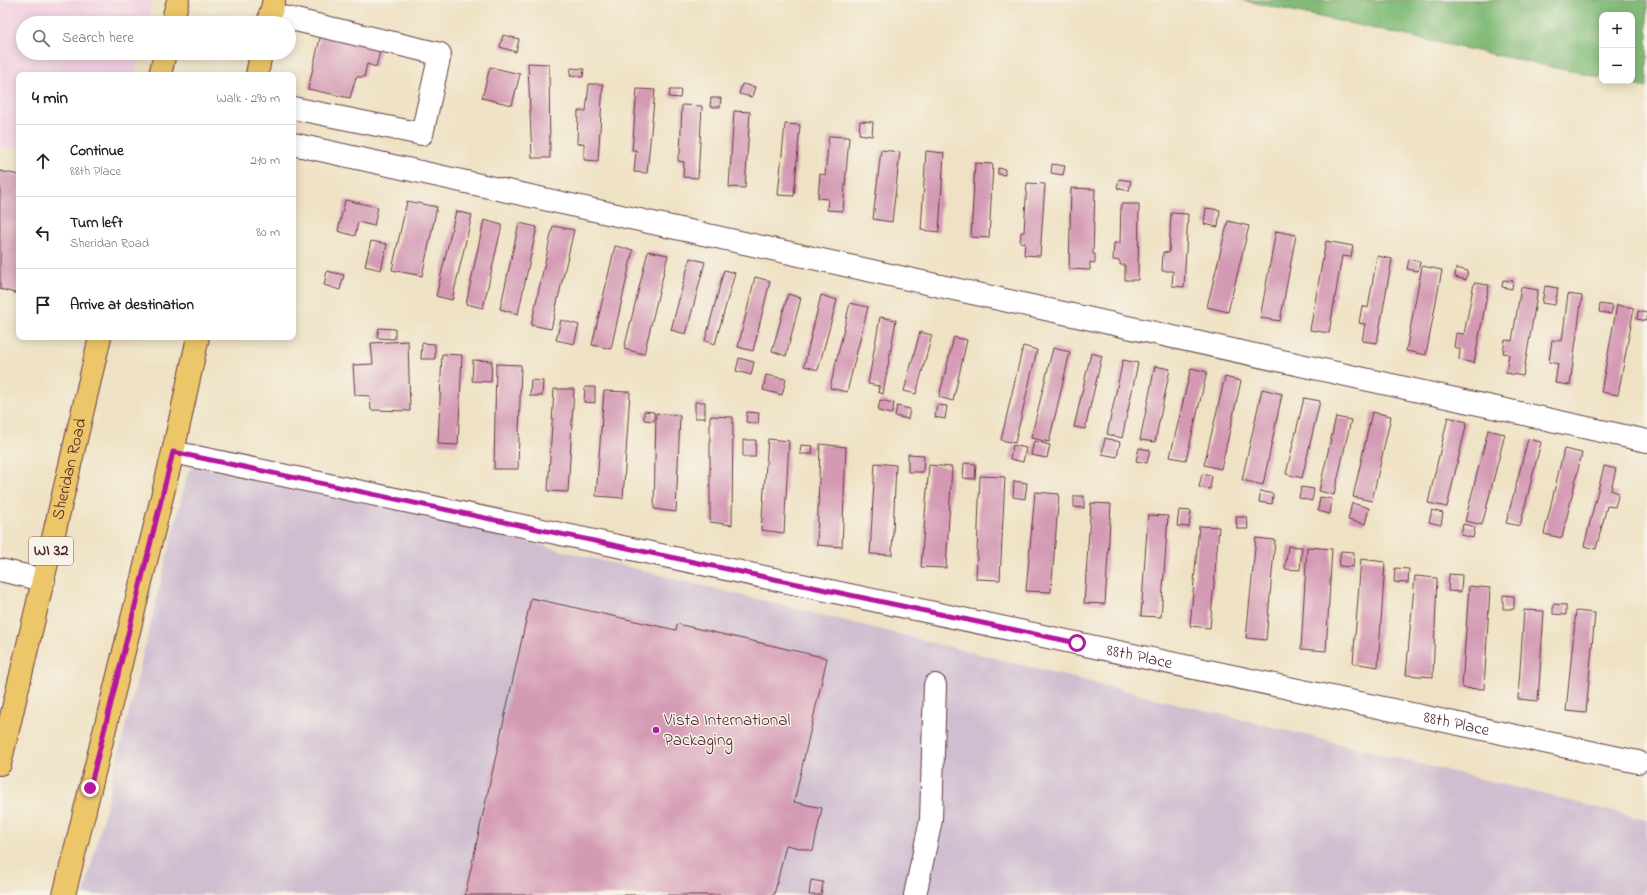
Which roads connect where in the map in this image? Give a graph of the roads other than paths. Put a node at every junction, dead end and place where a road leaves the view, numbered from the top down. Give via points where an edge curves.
1 (178, 0) edge
2 (271, 12) edge
3 (174, 16) edge
4 (287, 16) edge
5 (296, 18) edge
6 (163, 60) edge
7 (260, 60) edge
8 (161, 72) edge
9 (258, 72) edge
10 (296, 109) edge
11 (296, 145) edge
12 (99, 340) edge
13 (197, 340) edge
14 (1647, 441) edge
15 (173, 452) junction
16 (0, 570) edge
17 (44, 580) junction
18 (934, 685) dead end
19 (1638, 762) dead end
20 (0, 764) edge
21 (64, 895) edge
22 (915, 895) edge

1 - 3 main road
2 - 4 street
5 - 10 street via 440,54 422,134
6 - 8 main road
7 - 9 main road
11 - 14 street
12 - 17 main road, Sheridan Road / WI 32
13 - 15 main road
15 - 19 street, 88th Place
15 - 21 main road
16 - 17 street
17 - 20 main road, Sheridan Road / WI 32
18 - 22 street via 931,820

